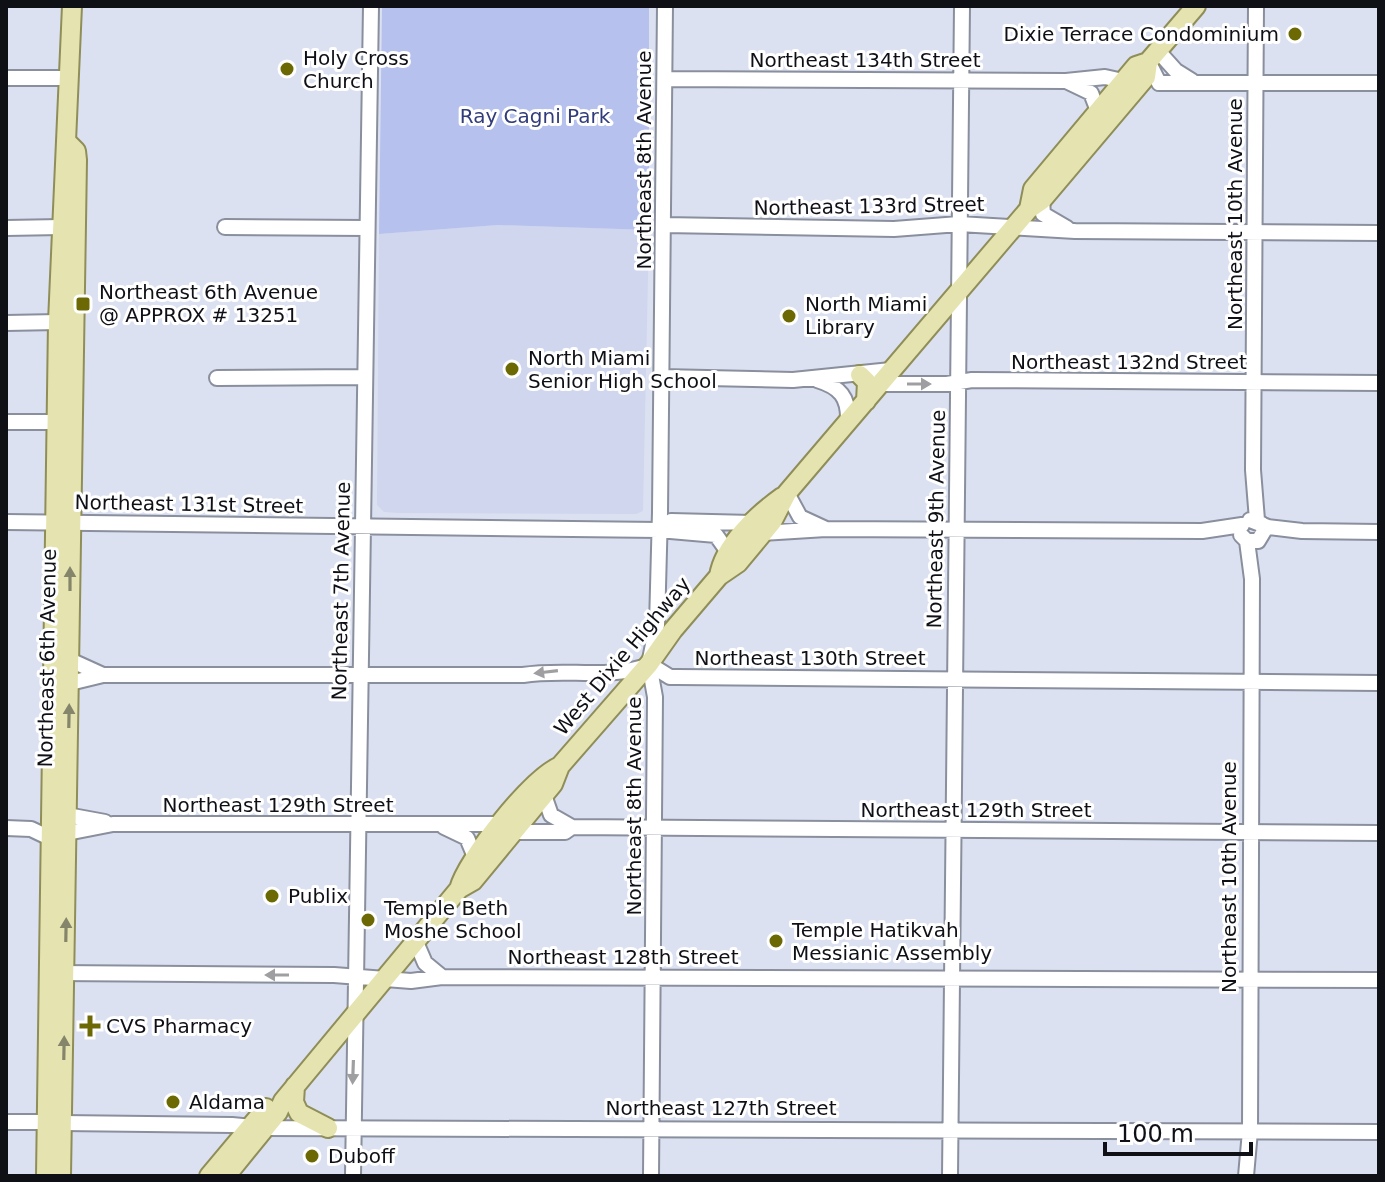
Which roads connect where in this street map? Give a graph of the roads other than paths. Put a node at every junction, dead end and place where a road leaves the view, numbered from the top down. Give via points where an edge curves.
1 (72, 6) edge
2 (371, 6) edge
3 (665, 6) edge
4 (962, 6) edge
5 (1196, 6) edge
6 (1256, 6) edge
7 (1153, 57) junction
8 (6, 78) edge
9 (68, 78) junction
10 (665, 79) junction
11 (961, 80) junction
12 (1066, 81) junction
13 (1123, 81) junction
14 (1256, 82) junction
15 (1379, 83) edge
16 (1098, 111) junction
17 (68, 143) junction
18 (1035, 204) junction
19 (959, 224) junction
20 (664, 225) junction
21 (1014, 226) junction
22 (61, 227) junction
23 (225, 227) dead end
24 (6, 228) edge
25 (366, 228) junction
26 (1075, 231) junction
27 (1256, 232) junction
28 (1379, 233) edge
29 (76, 253) junction
30 (958, 292) junction
31 (58, 322) junction
32 (6, 323) edge
33 (860, 375) junction
34 (363, 377) junction
35 (662, 377) junction
36 (886, 377) junction
37 (217, 378) dead end
38 (813, 379) junction
39 (957, 383) junction
40 (1253, 383) junction
41 (1379, 383) edge
42 (866, 401) junction
43 (6, 422) edge
44 (60, 422) junction
45 (848, 422) junction
46 (787, 493) junction
47 (6, 522) edge
48 (63, 522) junction
49 (363, 526) junction
50 (757, 528) junction
51 (826, 529) junction
52 (659, 530) junction
53 (955, 530) junction
54 (1252, 531) junction
55 (1379, 532) edge
56 (728, 552) junction
57 (719, 576) junction
58 (70, 660) junction
59 (649, 664) junction
60 (103, 675) junction
61 (359, 675) junction
62 (954, 679) junction
63 (1250, 682) junction
64 (70, 683) junction
65 (1379, 683) edge
66 (560, 766) junction
67 (544, 795) junction
68 (6, 820) edge
69 (358, 826) junction
70 (443, 826) junction
71 (60, 827) junction
72 (572, 827) junction
73 (655, 827) junction
74 (6, 828) edge
75 (508, 828) junction
76 (954, 829) junction
77 (1250, 831) junction
78 (1379, 833) edge
79 (475, 857) junction
80 (459, 889) junction
81 (416, 942) junction
82 (57, 973) junction
83 (355, 976) junction
84 (442, 977) junction
85 (652, 978) junction
86 (954, 978) junction
87 (385, 979) junction
88 (1248, 979) junction
89 (1379, 980) edge
90 (356, 1015) junction
91 (295, 1086) junction
92 (6, 1122) edge
93 (55, 1123) junction
94 (258, 1127) junction
95 (652, 1127) junction
96 (328, 1128) junction
97 (353, 1128) junction
98 (952, 1130) junction
99 (1250, 1131) junction
100 (1379, 1132) edge
101 (46, 1176) edge
102 (61, 1176) edge
103 (209, 1176) edge
104 (226, 1176) edge
105 (353, 1176) edge
106 (651, 1176) edge
107 (950, 1176) edge
108 (1246, 1176) edge

1 - 9 main road, Northeast 6th Avenue
2 - 25 street, Northeast 7th Avenue
3 - 10 street, Northeast 8th Avenue
4 - 11 street, Northeast 9th Avenue
5 - 7 main road, West Dixie Highway
6 - 14 street, Northeast 10th Avenue
7 - 13 main road, West Dixie Highway
7 - 14 street via 1159,83
7 - 18 main road, West Dixie Highway via 1146,77
8 - 9 street
9 - 17 main road, Northeast 6th Avenue
10 - 11 street, Northeast 134th Street
10 - 20 street, Northeast 8th Avenue
11 - 12 street, Northeast 134th Street
11 - 19 street, Northeast 9th Avenue
12 - 13 street, Northeast 134th Street
12 - 16 street via 1091,93
13 - 16 main road, West Dixie Highway
14 - 15 street
14 - 27 street, Northeast 10th Avenue
16 - 18 main road, West Dixie Highway via 1033,189
17 - 22 main road, Northeast 6th Avenue via 63,151
17 - 29 main road, Northeast 6th Avenue via 76,152
18 - 21 main road, West Dixie Highway
18 - 26 street
19 - 20 street, Northeast 133rd Street via 894,229
19 - 21 street, Northeast 133rd Street
19 - 30 street, Northeast 9th Avenue
20 - 35 street, Northeast 8th Avenue
21 - 26 street, Northeast 133rd Street
21 - 30 main road, West Dixie Highway
22 - 24 street
22 - 29 main road
22 - 31 main road, Northeast 6th Avenue
23 - 25 street
25 - 34 street, Northeast 7th Avenue
26 - 27 street, Northeast 133rd Street
27 - 28 street, Northeast 133rd Street
27 - 40 street, Northeast 10th Avenue
29 - 48 main road, Northeast 6th Avenue
30 - 36 main road, West Dixie Highway
30 - 39 street, Northeast 9th Avenue
31 - 32 street
31 - 44 main road, Northeast 6th Avenue
33 - 36 street, Northeast 132nd Street
33 - 38 street, Northeast 132nd Street
33 - 42 main road via 867,382
34 - 37 street
34 - 49 street, Northeast 7th Avenue
35 - 38 street, Northeast 132nd Street
35 - 52 street, Northeast 8th Avenue
36 -> 39 street, Northeast 132nd Street
36 - 42 main road, West Dixie Highway
38 - 45 street via 840,390
39 - 40 street, Northeast 132nd Street
39 - 53 street, Northeast 9th Avenue
40 - 41 street, Northeast 132nd Street
40 - 54 street, Northeast 10th Avenue
42 - 45 main road, West Dixie Highway
43 - 44 street
44 - 48 main road, Northeast 6th Avenue
45 - 46 main road, West Dixie Highway
46 - 50 main road, West Dixie Highway via 763,510
46 - 51 street via 800,517
47 - 48 street, Northeast 131st Street
48 - 49 street, Northeast 131st Street
58 -> 48 main road, Northeast 6th Avenue
48 - 71 main road, Northeast 6th Avenue via 53,785
49 - 52 street, Northeast 131st Street
49 - 61 street, Northeast 7th Avenue
50 - 51 street, Northeast 131st Street
50 - 52 street, Northeast 131st Street via 671,521
50 - 56 main road, West Dixie Highway
50 - 57 main road, West Dixie Highway via 732,570
51 - 53 street, Northeast 131st Street
52 - 56 street, Northeast 131st Street via 716,535
52 - 59 street, Northeast 8th Avenue via 657,625
53 - 54 street, Northeast 131st Street
53 - 62 street, Northeast 9th Avenue
54 - 55 street, Northeast 131st Street
54 - 63 street, Northeast 10th Avenue
56 - 57 main road, West Dixie Highway
57 - 59 main road, West Dixie Highway
58 - 60 street
58 - 64 main road, Northeast 6th Avenue
59 -> 61 street via 616,674 553,670 498,676
59 - 62 street, Northeast 130th Street via 670,677
59 - 66 main road, West Dixie Highway
59 - 73 street, Northeast 8th Avenue via 655,697
60 - 61 street
60 - 64 street
61 - 69 street, Northeast 7th Avenue
62 - 63 street, Northeast 130th Street
62 - 76 street, Northeast 9th Avenue
63 - 65 street, Northeast 130th Street
63 - 77 street, Northeast 10th Avenue
71 -> 64 main road, Northeast 6th Avenue
66 - 67 main road, West Dixie Highway via 557,780
66 - 75 main road, West Dixie Highway via 545,772
67 - 72 street via 551,815
67 - 75 main road, West Dixie Highway
68 - 71 street, Northeast 129th Street
69 - 70 street, Northeast 129th Street
69 - 71 street, Northeast 129th Street
69 - 83 street, Northeast 7th Avenue
70 - 75 street, Northeast 129th Street
70 - 79 street via 467,838
71 - 74 street, Northeast 129th Street
71 - 82 main road, Northeast 6th Avenue
82 -> 71 main road, Northeast 6th Avenue via 67,860
72 - 73 street, Northeast 129th Street
72 - 75 street, Northeast 129th Street via 565,832
73 - 76 street, Northeast 129th Street
73 - 85 street, Northeast 8th Avenue
75 - 79 main road, West Dixie Highway
75 - 80 main road, West Dixie Highway via 473,881
76 - 77 street, Northeast 129th Street
76 - 86 street, Northeast 9th Avenue
77 - 78 street, Northeast 129th Street
77 - 88 street, Northeast 10th Avenue
79 - 80 main road, West Dixie Highway via 464,868
80 - 81 main road, West Dixie Highway
81 - 84 street via 425,963
81 - 87 main road, West Dixie Highway
83 -> 82 street, Northeast 128th Street
93 -> 82 main road, Northeast 6th Avenue
82 - 93 main road, Northeast 6th Avenue via 48,1094
83 - 87 street, Northeast 128th Street
83 - 90 street, Northeast 7th Avenue
84 - 85 street, Northeast 128th Street
84 - 87 street, Northeast 128th Street
85 - 86 street, Northeast 128th Street
85 - 95 street, Northeast 8th Avenue
86 - 88 street, Northeast 128th Street
86 - 98 street, Northeast 9th Avenue
87 - 90 main road, West Dixie Highway
88 - 89 street, Northeast 128th Street
88 - 99 street, Northeast 10th Avenue
90 - 91 main road, West Dixie Highway
90 -> 97 street, Northeast 7th Avenue
91 - 94 main road, West Dixie Highway via 281,1103 268,1105
91 - 96 main road via 299,1113
92 - 93 street, Northeast 127th Street
93 - 94 street, Northeast 127th Street
93 - 101 main road, Northeast 6th Avenue
93 - 102 main road, Northeast 6th Avenue
94 - 96 street, Northeast 127th Street
94 - 103 main road, West Dixie Highway
94 - 104 main road, West Dixie Highway
95 - 97 street, Northeast 127th Street
95 - 98 street, Northeast 127th Street
95 - 106 street, Northeast 8th Avenue
96 - 97 street, Northeast 127th Street
97 - 105 street, Northeast 7th Avenue
98 - 99 street, Northeast 127th Street
98 - 107 street, Northeast 9th Avenue
99 - 100 street, Northeast 127th Street
99 - 108 street, Northeast 10th Avenue

